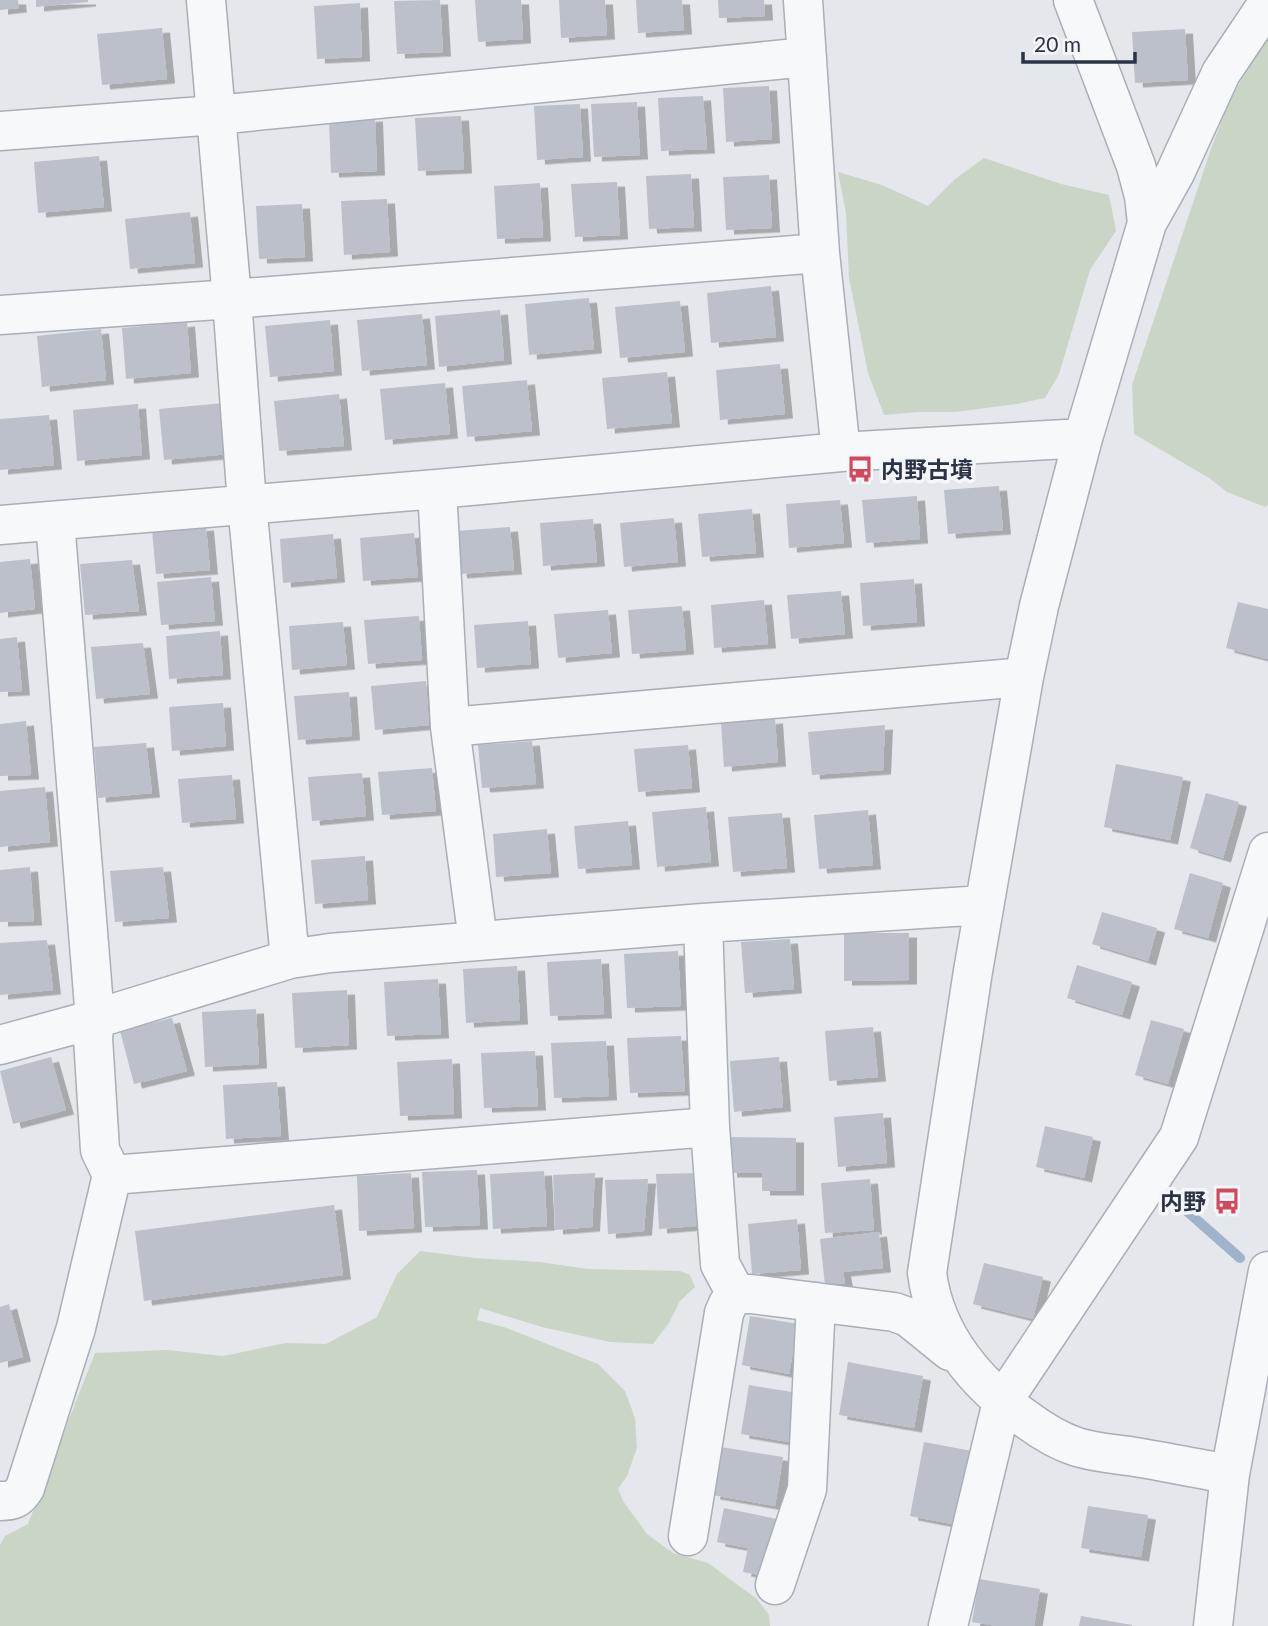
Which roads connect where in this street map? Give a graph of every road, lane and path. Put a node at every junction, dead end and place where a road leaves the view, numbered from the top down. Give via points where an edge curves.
1 (206, 0) edge
2 (803, 0) edge
3 (1073, 0) edge
4 (1268, 3) edge
5 (807, 57) junction
6 (216, 115) junction
7 (0, 131) edge
8 (1147, 223) junction
9 (820, 253) junction
10 (232, 299) junction
11 (0, 316) edge
12 (1083, 438) junction
13 (841, 452) junction
14 (437, 489) junction
15 (247, 505) junction
16 (55, 521) junction
17 (0, 525) edge
18 (1024, 677) junction
19 (450, 727) junction
20 (1268, 852) edge
21 (984, 905) junction
22 (704, 923) junction
23 (478, 941) junction
24 (290, 959) junction
25 (94, 1018) junction
26 (0, 1045) edge
27 (710, 1127) junction
28 (109, 1188) junction
29 (1268, 1271) edge
30 (736, 1294) junction
31 (816, 1302) junction
32 (963, 1361) junction
33 (1260, 1362) edge
34 (1002, 1402) junction
35 (1230, 1475) junction
36 (0, 1501) edge
37 (688, 1536) dead end
38 (775, 1585) dead end
39 (948, 1626) edge
40 (1213, 1626) edge

1 - 6 street
2 - 5 street
3 - 8 street via 1136,166
4 - 8 street via 1221,73
5 - 6 street
5 - 9 street
6 - 7 street
6 - 10 street
8 - 12 street
9 - 10 street
9 - 13 street
10 - 11 street
10 - 15 street
12 - 13 street
12 - 18 street
13 - 14 street
14 - 15 street
14 - 19 street
15 - 16 street
15 - 24 street
16 - 17 street
16 - 25 street
18 - 19 street
18 - 21 street
19 - 23 street
20 - 34 street via 1179,1138
21 - 22 street
21 - 32 street via 927,1273 935,1311
22 - 23 street
22 - 27 street
23 - 24 street
24 - 25 street
25 - 26 street
25 - 28 street via 100,1150
27 - 28 street
27 - 30 street via 720,1264
28 - 36 street via 76,1328 25,1488 19,1498
29 - 33 street
30 - 31 street
30 - 37 street via 724,1313
31 - 32 street via 908,1317
31 - 38 street via 807,1489
32 - 34 street
33 - 35 street
34 - 35 street via 1050,1436 1077,1447
34 - 39 street
35 - 40 street

